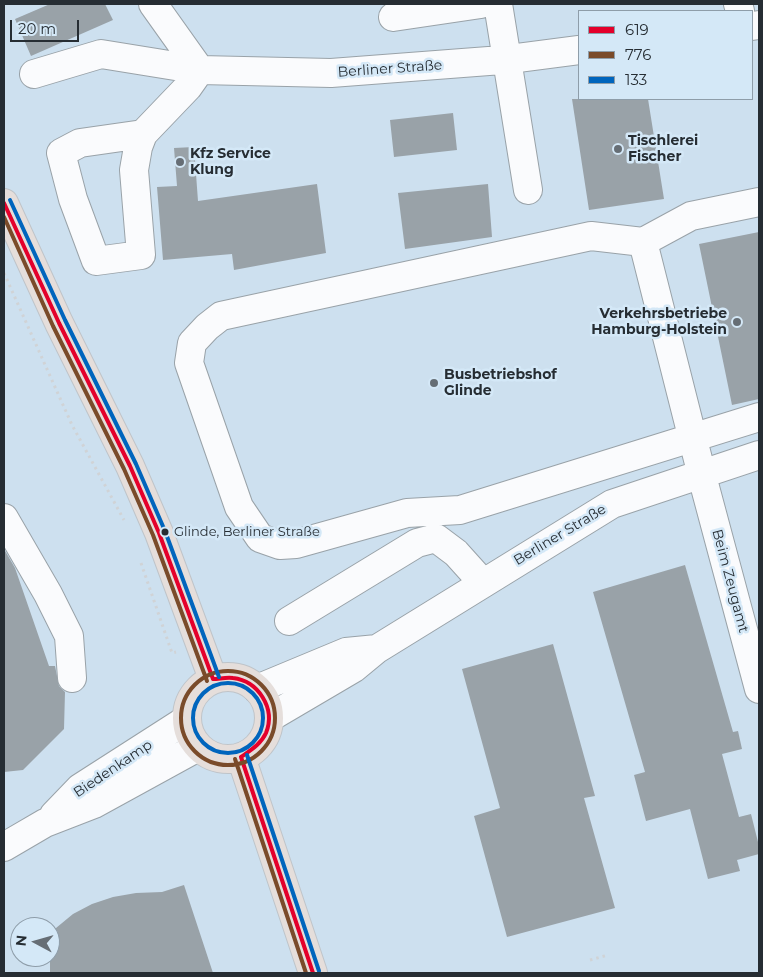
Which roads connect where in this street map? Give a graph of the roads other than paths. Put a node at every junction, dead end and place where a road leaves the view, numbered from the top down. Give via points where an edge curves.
1 (153, 4) edge
2 (481, 4) edge
3 (498, 4) edge
4 (392, 17) dead end
5 (578, 50) edge
6 (507, 59) junction
7 (200, 70) junction
8 (34, 74) dead end
9 (143, 134) junction
10 (528, 190) dead end
11 (759, 202) edge
12 (4, 203) edge
13 (643, 242) junction
14 (759, 416) edge
15 (693, 438) junction
16 (759, 455) edge
17 (702, 473) junction
18 (4, 518) edge
19 (483, 583) junction
20 (289, 620) dead end
21 (377, 649) junction
22 (72, 678) dead end
23 (213, 679) junction
24 (257, 689) junction
25 (759, 689) edge
26 (269, 718) junction
27 (186, 720) junction
28 (198, 747) junction
29 (242, 757) junction
30 (45, 823) junction
31 (4, 847) edge
32 (313, 973) edge

1 - 7 street
2 - 4 street
3 - 6 street
5 - 6 street, Berliner Straße
6 - 7 street, Berliner Straße via 331,73
6 - 10 street
7 - 8 street, Berliner Straße via 101,54
7 - 9 street
9 - 9 street via 134,170 141,255 96,261 73,199 61,153 80,143
11 - 13 street via 691,216
12 - 23 main road via 134,474
13 - 15 street, Beim Zeugamt
13 - 15 street via 591,236 221,316 192,343 189,362 239,507 260,538 280,545 296,544 407,513 460,510
14 - 15 street
15 - 17 street, Beim Zeugamt
16 - 17 street, Berliner Straße
17 - 19 street, Berliner Straße via 612,504
17 - 25 street, Beim Zeugamt
18 - 22 street via 69,636
19 - 20 street via 456,553 436,538 417,543
19 - 21 street, Berliner Straße
21 - 24 street, Berliner Straße via 346,652
21 - 26 street, Berliner Straße via 354,668
23 - 24 main road via 237,677
23 - 27 main road via 193,695
24 - 26 main road via 264,697
26 - 29 main road via 262,742
27 - 28 main road
27 - 30 street, Biedenkamp via 80,788
28 - 29 main road via 218,758
28 - 30 street, Biedenkamp via 94,804
29 - 32 main road
30 - 31 street, Biedenkamp

